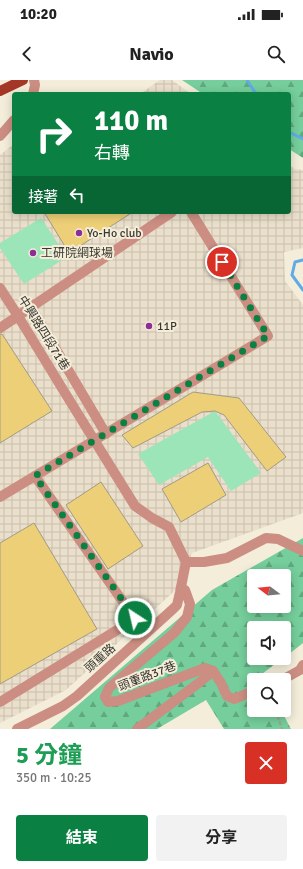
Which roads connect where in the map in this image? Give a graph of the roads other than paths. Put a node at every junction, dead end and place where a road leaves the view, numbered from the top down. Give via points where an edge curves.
1 (23, 80) edge
2 (34, 80) edge
3 (0, 91) edge
4 (34, 92) edge
5 (12, 122) edge
6 (0, 136) edge
7 (169, 214) edge
8 (192, 214) edge
9 (0, 288) edge
10 (30, 307) junction
11 (18, 316) junction
12 (0, 328) edge
13 (106, 434) junction
14 (35, 476) junction
15 (0, 497) edge
16 (303, 551) edge
17 (186, 562) junction
18 (185, 590) dead end
19 (303, 664) edge
20 (214, 671) junction
21 (291, 675) edge
22 (247, 694) edge
23 (0, 702) edge
24 (17, 729) edge
25 (137, 729) edge

1 - 3 main road
2 - 4 street
5 - 6 street
7 - 10 street
8 - 13 street via 268,336
9 - 11 street, 中興路四段71巷
10 - 11 street
10 - 13 street
11 - 12 street
11 - 17 street, 中興路四段71巷 via 135,506 170,527
13 - 14 street
14 - 15 street
14 - 23 street via 135,618
16 - 17 street via 278,539 266,538 227,558
17 - 24 street, 頭重路 via 177,605 173,609 77,696 63,706
18 - 20 street, 頭重路37巷 via 190,604 187,618 174,633 109,688 105,697 108,702 118,701 205,668
19 - 21 street via 300,670
20 - 22 street via 227,696 234,699
20 - 25 street

